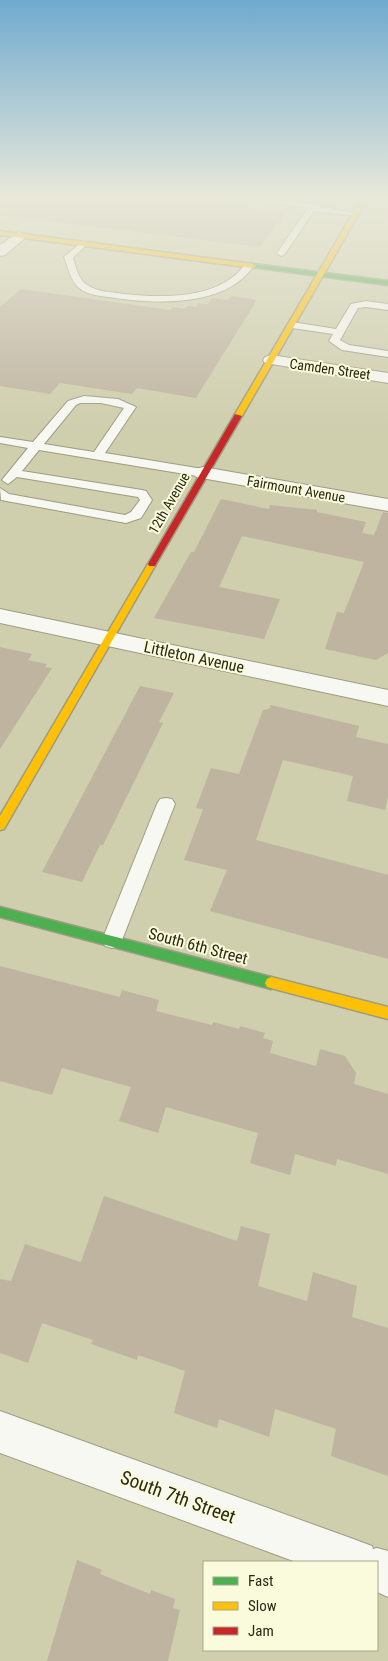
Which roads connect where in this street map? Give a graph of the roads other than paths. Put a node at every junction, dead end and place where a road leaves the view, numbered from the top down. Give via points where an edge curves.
1 (75, 274) edge
2 (244, 274) edge
3 (318, 274) edge
4 (322, 274) junction
5 (388, 283) edge
6 (388, 307) edge
7 (292, 326) junction
8 (338, 332) junction
9 (388, 354) edge
10 (272, 360) junction
11 (388, 378) edge
12 (0, 440) edge
13 (22, 443) junction
14 (38, 445) junction
15 (0, 450) edge
16 (98, 455) junction
17 (14, 473) junction
18 (203, 473) junction
19 (0, 491) edge
20 (388, 504) edge
21 (0, 616) edge
22 (108, 639) junction
23 (388, 698) edge
24 (166, 804) dead end
25 (0, 826) edge
26 (0, 912) edge
27 (112, 940) junction
28 (388, 1013) edge
29 (0, 1432) edge
30 (353, 1561) edge

1 - 2 lane via 83,287 96,292 177,300 232,283
3 - 4 street
4 - 5 street
4 - 7 street, 12th Avenue
6 - 8 lane via 354,306
7 - 8 lane
7 - 10 street, 12th Avenue
8 - 9 lane via 334,341 340,346
10 - 11 street, Camden Street
10 - 18 street, 12th Avenue
12 - 13 lane
13 - 14 lane
13 - 15 lane
14 - 16 lane
14 - 16 lane via 76,400 88,398 129,406 129,412
14 - 17 lane
16 - 18 lane
17 - 19 lane
17 - 19 lane via 142,494 146,500 138,514 126,519 5,497
18 - 20 street, Fairmount Avenue
18 - 22 street, 12th Avenue
21 - 22 street, Littleton Avenue
22 - 23 street, Littleton Avenue
22 - 25 street, 12th Avenue
24 - 27 lane
26 - 27 street, South 6th Street
27 - 28 street, South 6th Street
29 - 30 street, South 7th Street

